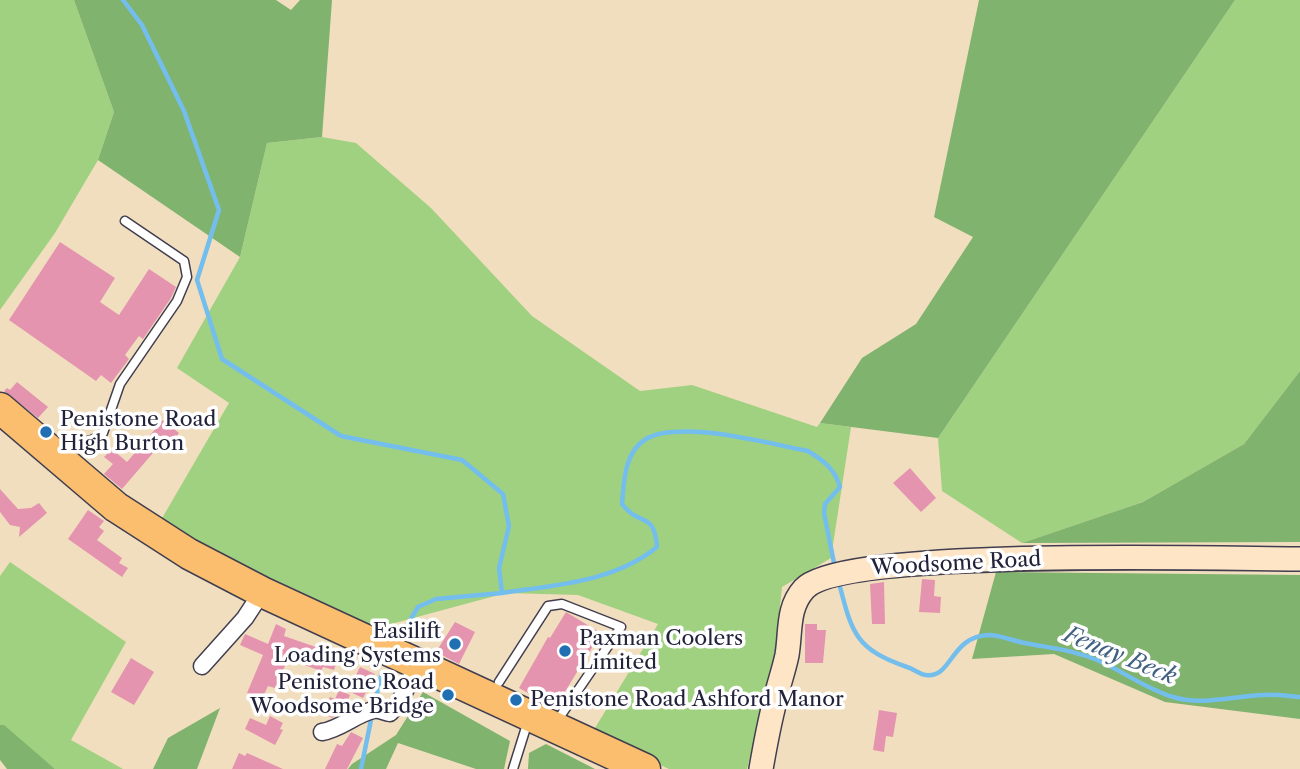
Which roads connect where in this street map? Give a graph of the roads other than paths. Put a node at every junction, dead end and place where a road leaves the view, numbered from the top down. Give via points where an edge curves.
1 (125, 221) dead end
2 (2, 412) edge
3 (54, 453) junction
4 (1300, 559) edge
5 (262, 592) junction
6 (418, 664) junction
7 (202, 666) dead end
8 (499, 682) dead end
9 (542, 721) junction
10 (322, 732) dead end
11 (513, 769) edge
12 (645, 769) edge
13 (761, 769) edge

1 - 3 lane via 184,261 187,277 177,301 120,384 103,433 89,442 64,445
2 - 3 highway
3 - 5 highway via 116,507 189,554
4 - 13 street, Woodsome Road via 1001,558 851,570 822,577 806,586 790,617 787,655
5 - 6 highway
5 - 7 street
6 - 9 highway
6 - 10 street via 390,713 374,710
8 - 9 lane via 548,606 562,604 621,627
9 - 11 lane
9 - 12 highway

